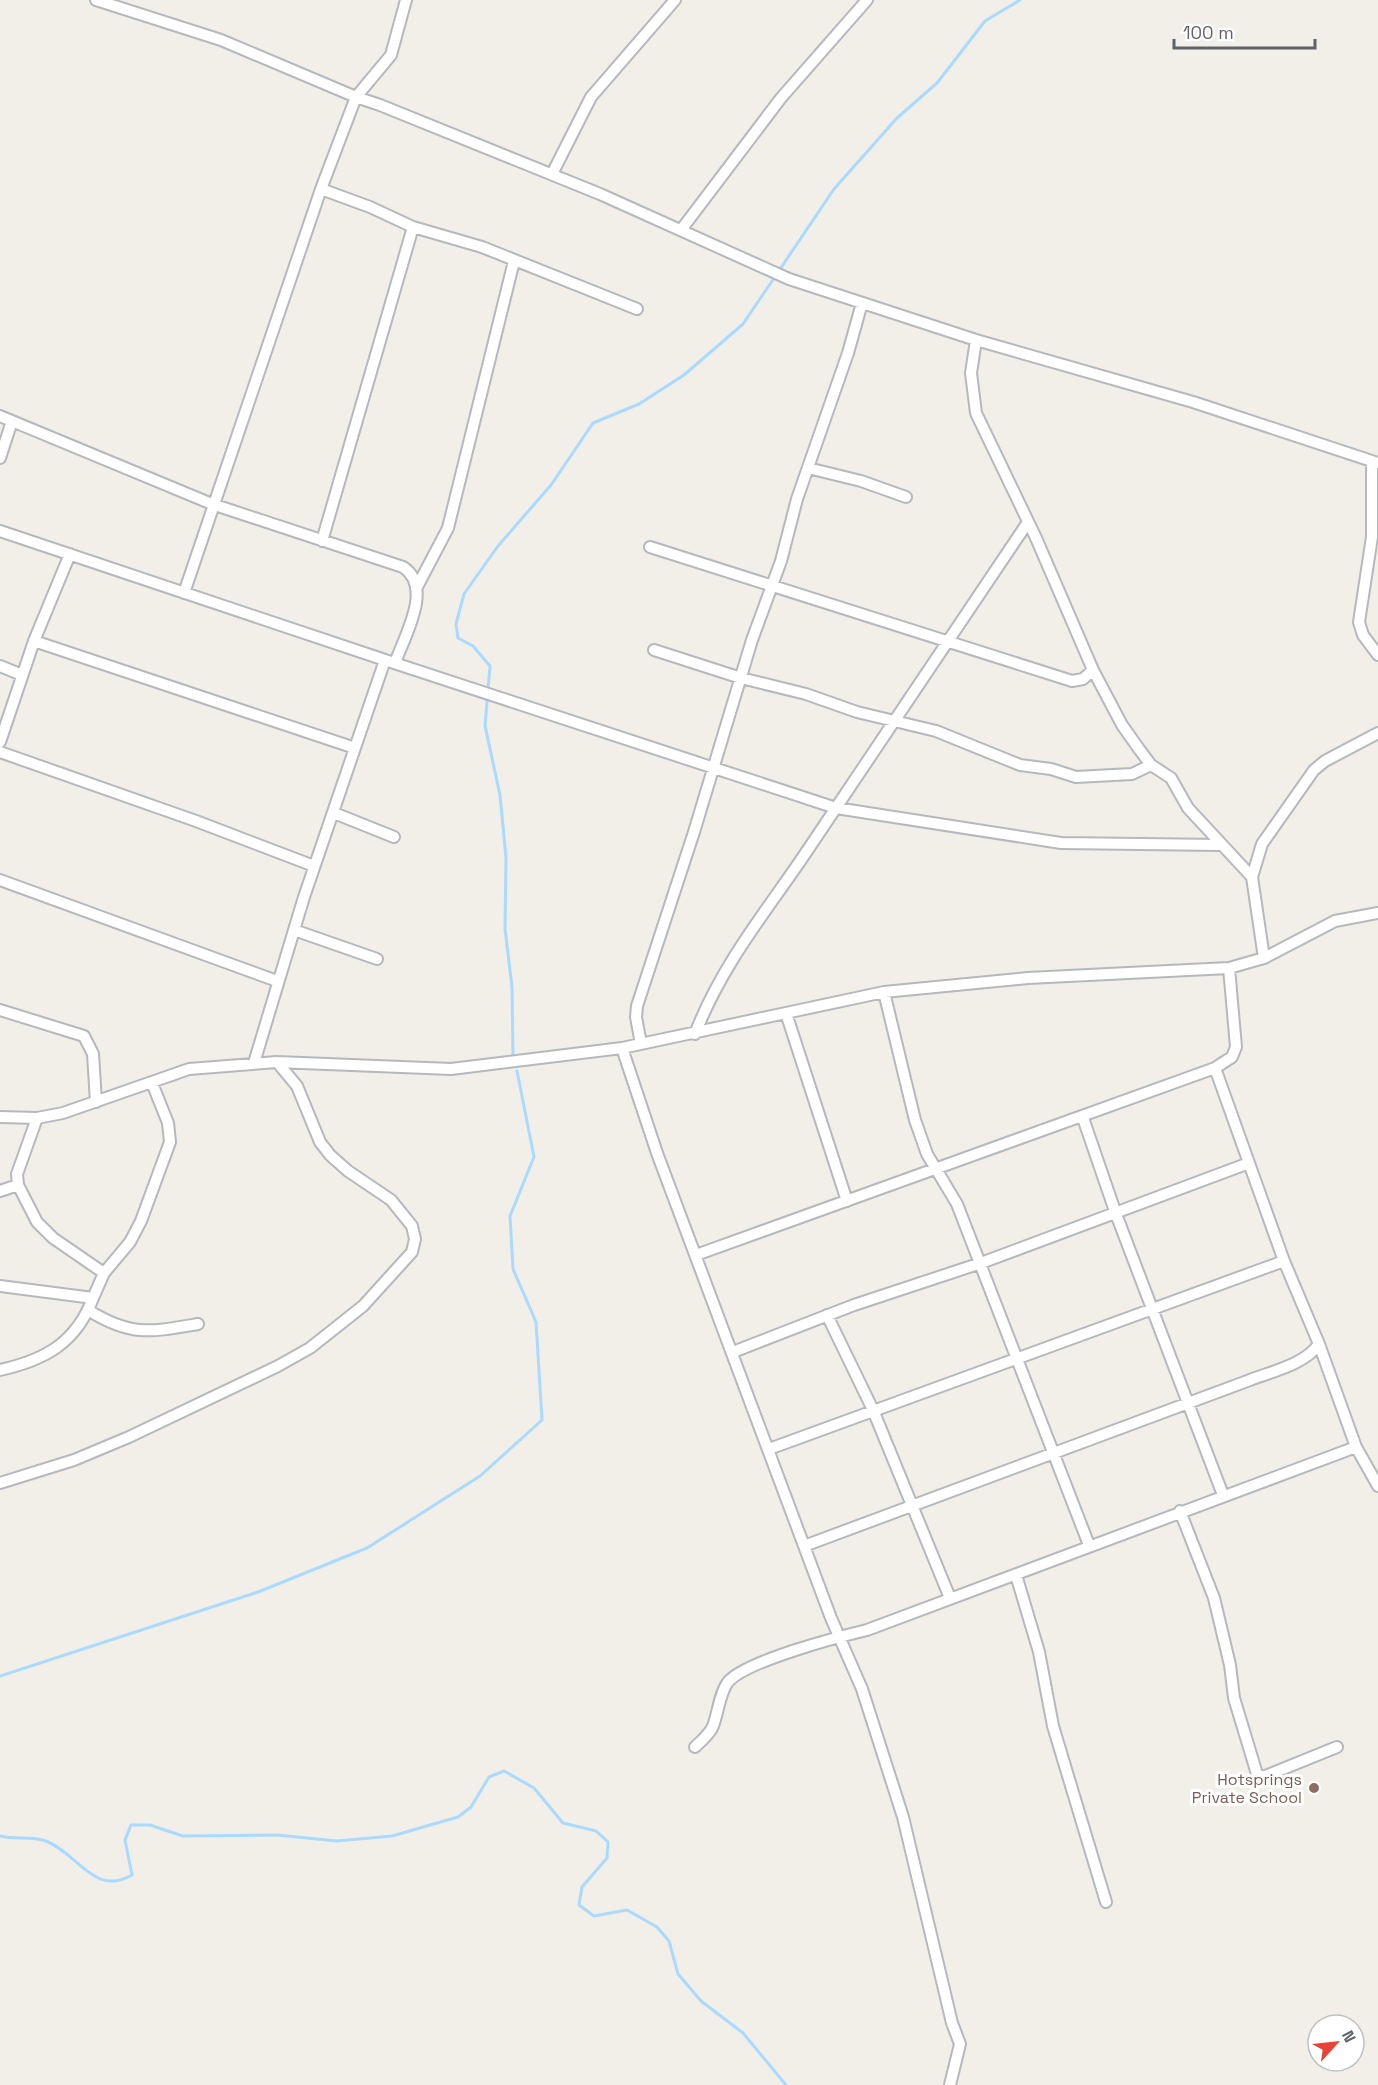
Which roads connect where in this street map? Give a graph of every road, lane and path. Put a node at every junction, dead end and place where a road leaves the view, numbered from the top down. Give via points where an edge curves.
1 (96, 0) edge
2 (406, 0) edge
3 (675, 0) edge
4 (867, 0) edge
5 (356, 97) junction
6 (552, 174) junction
7 (321, 189) junction
8 (413, 228) junction
9 (681, 230) junction
10 (514, 261) junction
11 (862, 303) junction
12 (637, 309) dead end
13 (976, 340) junction
14 (0, 416) edge
15 (12, 421) junction
16 (0, 458) edge
17 (1375, 462) edge
18 (808, 468) junction
19 (906, 497) dead end
20 (212, 504) junction
21 (1028, 522) junction
22 (0, 531) edge
23 (322, 541) junction
24 (650, 547) dead end
25 (70, 554) junction
26 (772, 585) junction
27 (417, 587) junction
28 (184, 593) junction
29 (34, 641) junction
30 (947, 641) junction
31 (654, 650) dead end
32 (1378, 655) edge
33 (390, 662) junction
34 (0, 666) edge
35 (1093, 670) junction
36 (22, 675) junction
37 (741, 678) junction
38 (894, 722) junction
39 (1378, 733) edge
40 (0, 742) edge
41 (356, 748) junction
42 (0, 752) edge
43 (1151, 765) junction
44 (712, 767) junction
45 (836, 808) junction
46 (334, 813) junction
47 (394, 837) dead end
48 (1220, 844) junction
49 (314, 866) junction
50 (1252, 877) junction
51 (0, 880) edge
52 (1378, 913) edge
53 (294, 930) junction
54 (1264, 958) junction
55 (377, 959) dead end
56 (1229, 968) junction
57 (278, 981) junction
58 (884, 992) junction
59 (0, 1010) edge
60 (786, 1013) junction
61 (695, 1034) junction
62 (641, 1044) junction
63 (622, 1048) junction
64 (277, 1062) junction
65 (254, 1063) junction
66 (1215, 1068) junction
67 (152, 1083) junction
68 (96, 1102) junction
69 (0, 1117) edge
70 (37, 1118) junction
71 (1083, 1118) junction
72 (1249, 1163) junction
73 (937, 1169) junction
74 (18, 1185) junction
75 (0, 1191) edge
76 (847, 1201) junction
77 (1116, 1214) junction
78 (696, 1255) junction
79 (1284, 1261) junction
80 (981, 1263) junction
81 (104, 1273) junction
82 (0, 1286) edge
83 (93, 1298) junction
84 (88, 1310) junction
85 (1152, 1311) junction
86 (827, 1315) junction
87 (198, 1324) dead end
88 (1319, 1344) junction
89 (733, 1352) junction
90 (1016, 1358) junction
91 (0, 1370) edge
92 (1187, 1403) junction
93 (873, 1410) junction
94 (1356, 1447) junction
95 (769, 1449) junction
96 (1053, 1453) junction
97 (0, 1483) edge
98 (1378, 1486) edge
99 (1223, 1495) junction
100 (913, 1505) junction
101 (1180, 1511) junction
102 (1089, 1545) junction
103 (804, 1546) junction
104 (1016, 1575) junction
105 (950, 1598) junction
106 (838, 1636) junction
107 (695, 1747) dead end
108 (1337, 1747) dead end
109 (1106, 1902) dead end
110 (950, 2085) edge

1 - 5 street via 221,40
2 - 5 street via 391,55
3 - 6 street via 591,97
4 - 9 street via 781,98
5 - 6 street
5 - 7 street
6 - 9 street
7 - 8 street
7 - 20 street
8 - 10 street via 482,247
8 - 23 street
9 - 11 street via 789,279
10 - 12 street
10 - 27 street via 447,528
11 - 13 street
11 - 18 street
13 - 17 street via 1193,402
13 - 21 street via 971,373 976,413
14 - 15 street
15 - 16 street
15 - 20 street
17 - 32 street via 1372,537 1359,622 1363,635
18 - 19 street
18 - 26 street
20 - 23 street
20 - 28 street
21 - 30 street
21 - 35 street
22 - 25 street
23 - 27 street via 403,567 411,573
24 - 26 street
25 - 28 street
25 - 29 street
26 - 30 street
26 - 37 street
27 - 33 street via 418,598
28 - 33 street
29 - 36 street
29 - 41 street
30 - 35 street via 1072,681 1083,679
30 - 38 street
31 - 37 street
33 - 41 street
33 - 44 street
34 - 36 street
35 - 43 street via 1122,725
36 - 40 street
37 - 38 street
37 - 44 street
38 - 43 street via 936,731 1020,765 1076,777 1132,774
38 - 45 street
39 - 50 street via 1314,770 1262,844
41 - 46 street
42 - 49 street
43 - 48 street via 1171,778 1188,808
44 - 45 street
44 - 62 street via 637,1006
45 - 48 street via 1061,843
45 - 61 street via 736,950 709,998
46 - 47 street
46 - 49 street
48 - 50 street
49 - 53 street
50 - 54 street
51 - 57 street
52 - 54 street via 1335,921
53 - 55 street
53 - 57 street
54 - 56 street
56 - 58 street via 1028,978
56 - 66 street via 1236,1047 1232,1057
57 - 65 street
58 - 60 street
58 - 73 street via 915,1120
59 - 68 street via 84,1036 93,1054
60 - 61 street
60 - 76 street
61 - 62 street
62 - 63 street
63 - 64 street via 451,1070
63 - 78 street
64 - 65 street
64 - 97 street via 297,1086 320,1142 330,1155 391,1200 412,1226 416,1239 412,1252 363,1306 278,1366 75,1460
65 - 67 street via 189,1069
66 - 71 street
66 - 72 street
67 - 68 street
67 - 81 street via 168,1123 170,1142 130,1242
68 - 70 street
69 - 70 street
70 - 74 street via 17,1174
71 - 73 street
71 - 77 street
72 - 77 street
72 - 79 street
73 - 76 street
73 - 80 street via 957,1204
74 - 75 street
74 - 81 street via 37,1222
76 - 78 street
77 - 80 street
77 - 85 street
78 - 89 street
79 - 85 street
79 - 88 street
80 - 86 street
80 - 90 street
81 - 83 street
82 - 83 street
83 - 84 street
84 - 87 street via 129,1330 154,1331
84 - 91 street via 83,1323 70,1337 34,1362
85 - 90 street
85 - 92 street
86 - 89 street
86 - 93 street
88 - 92 street via 1302,1360
88 - 94 street
89 - 95 street
90 - 93 street
90 - 96 street
92 - 96 street
92 - 99 street
93 - 95 street
93 - 100 street
94 - 98 street
94 - 99 street
95 - 103 street
96 - 100 street
96 - 102 street
99 - 101 street
100 - 103 street
100 - 105 street
101 - 102 street
101 - 108 street via 1214,1598 1234,1698 1257,1774 1263,1777
102 - 104 street
103 - 106 street
104 - 105 street
104 - 109 street via 1039,1652 1053,1726
105 - 106 street via 867,1630
106 - 107 street via 736,1676 727,1684 712,1729
106 - 110 street via 862,1689 903,1817 960,2044

